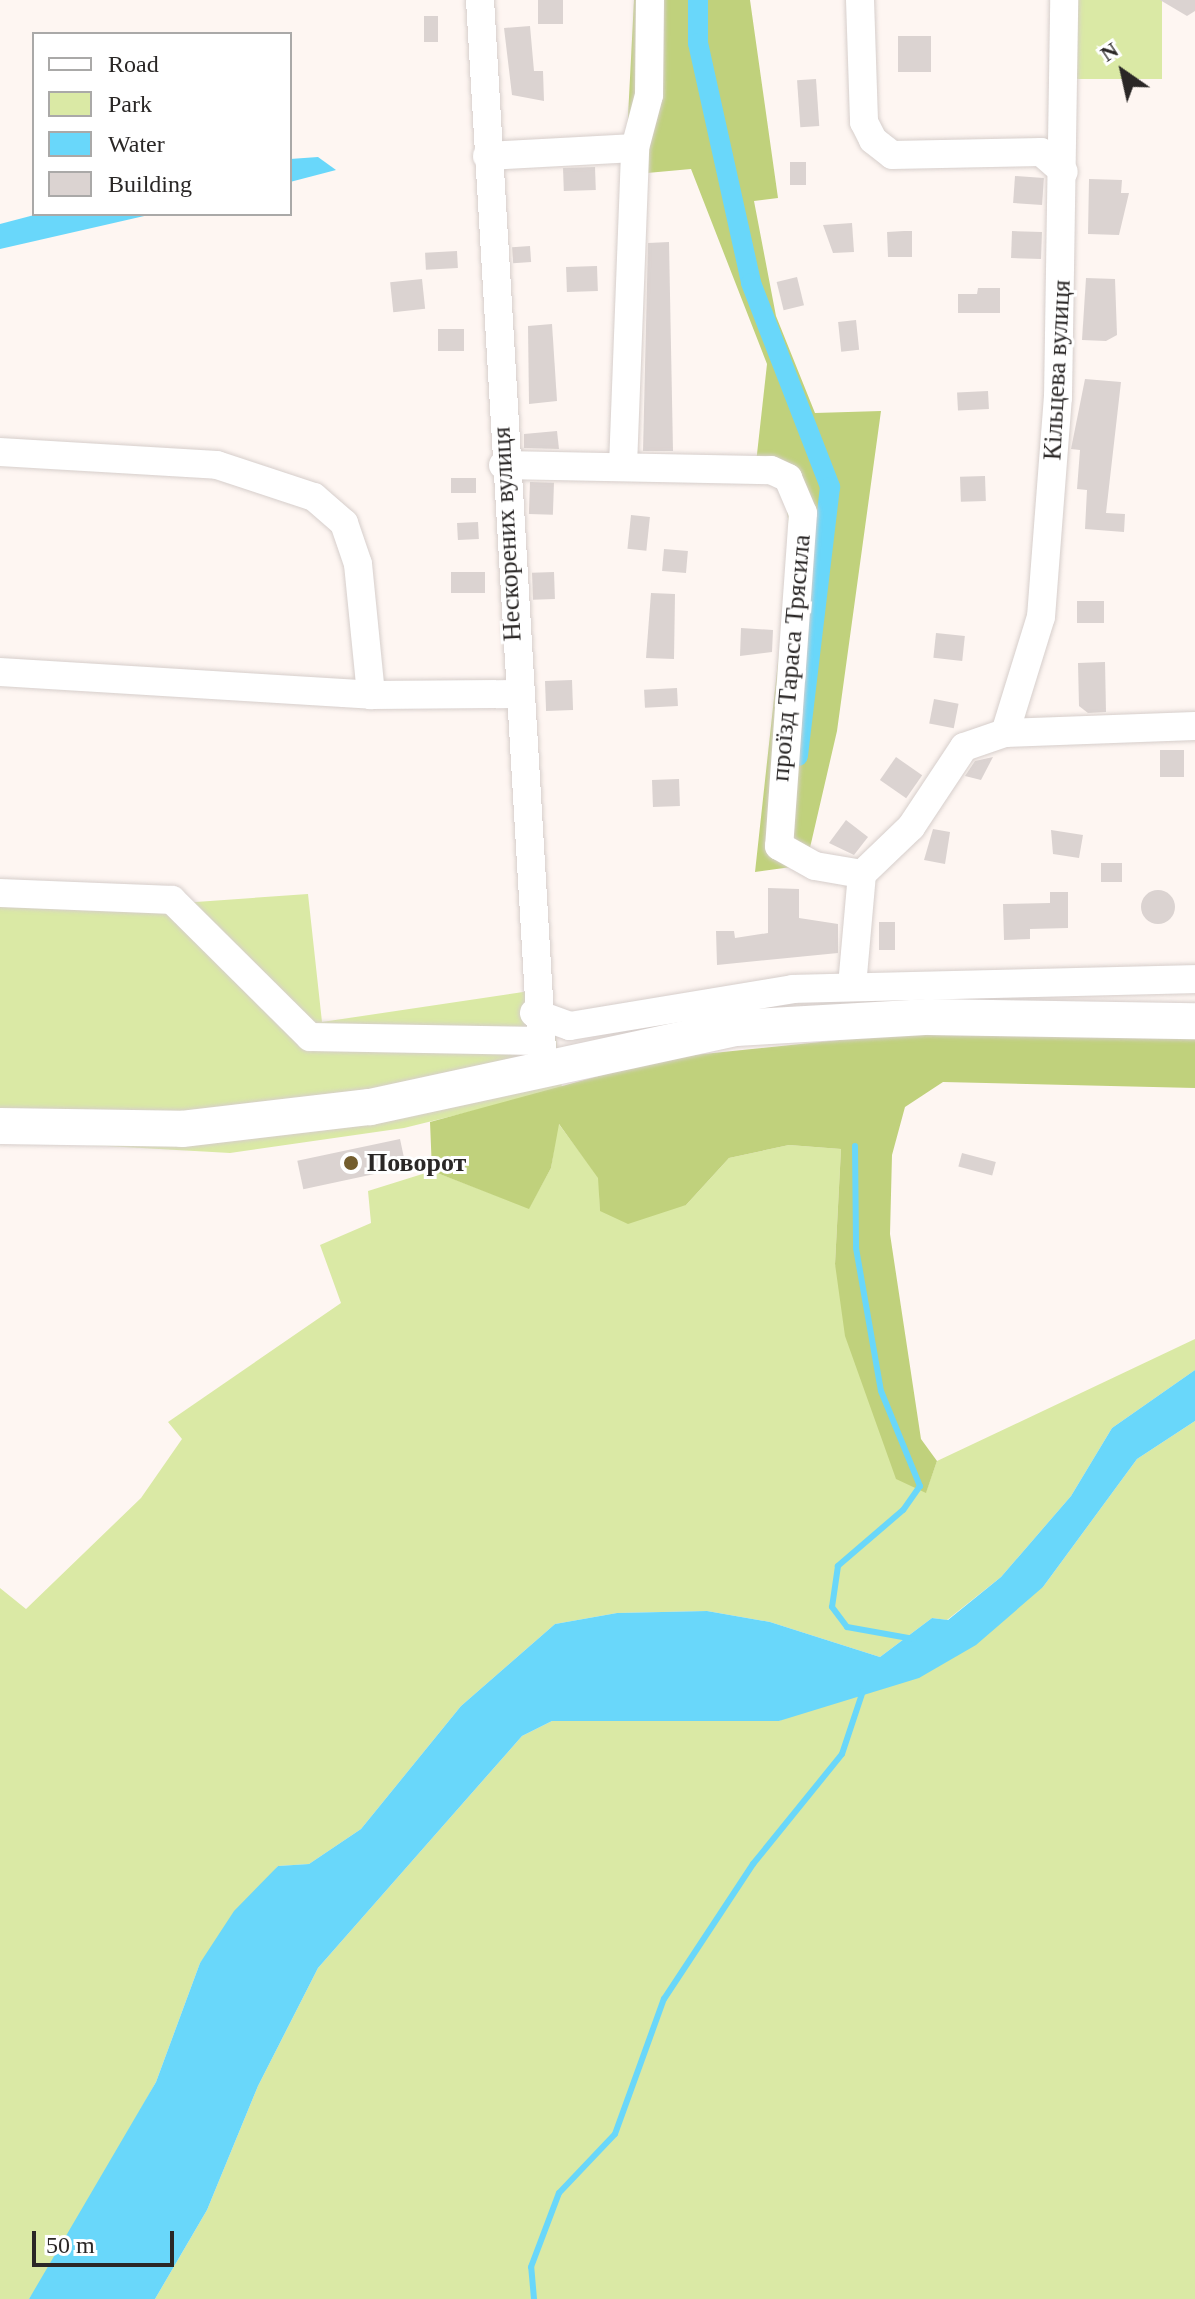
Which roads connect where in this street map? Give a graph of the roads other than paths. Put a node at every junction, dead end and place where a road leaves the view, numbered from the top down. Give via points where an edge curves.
1 (480, 0) edge
2 (650, 0) edge
3 (860, 0) edge
4 (1064, 0) edge
5 (635, 148) junction
6 (487, 156) junction
7 (1064, 172) junction
8 (0, 452) edge
9 (503, 465) junction
10 (623, 466) junction
11 (0, 672) edge
12 (516, 694) junction
13 (371, 695) junction
14 (1195, 726) edge
15 (1005, 733) junction
16 (862, 874) junction
17 (0, 893) edge
18 (1195, 979) edge
19 (852, 986) junction
20 (534, 1013) junction
21 (1195, 1021) edge
22 (541, 1054) junction
23 (0, 1126) edge

1 - 6 street, Нескорених вулиця
2 - 5 street via 649,95
3 - 7 street via 864,122 873,140 892,155 1041,152
4 - 7 street, Кільцева вулиця
5 - 6 street
5 - 10 street
6 - 9 street, Нескорених вулиця
7 - 15 street, Кільцева вулиця via 1058,397 1041,617
8 - 13 street via 217,465 314,497 344,523 358,564
9 - 10 street, проїзд Тараса Трясила
9 - 12 street, Нескорених вулиця
10 - 16 street, проїзд Тараса Трясила via 771,470 788,478 803,513 779,846 815,866
11 - 13 street
12 - 13 street
12 - 20 street, Нескорених вулиця
14 - 15 street
15 - 16 street via 964,747 911,827
16 - 19 street
17 - 22 street via 172,900 310,1037
18 - 19 street
19 - 20 street via 749,994 570,1026
20 - 22 street, Нескорених вулиця
21 - 22 main road via 929,1017 736,1028
22 - 23 main road via 370,1107 182,1129

